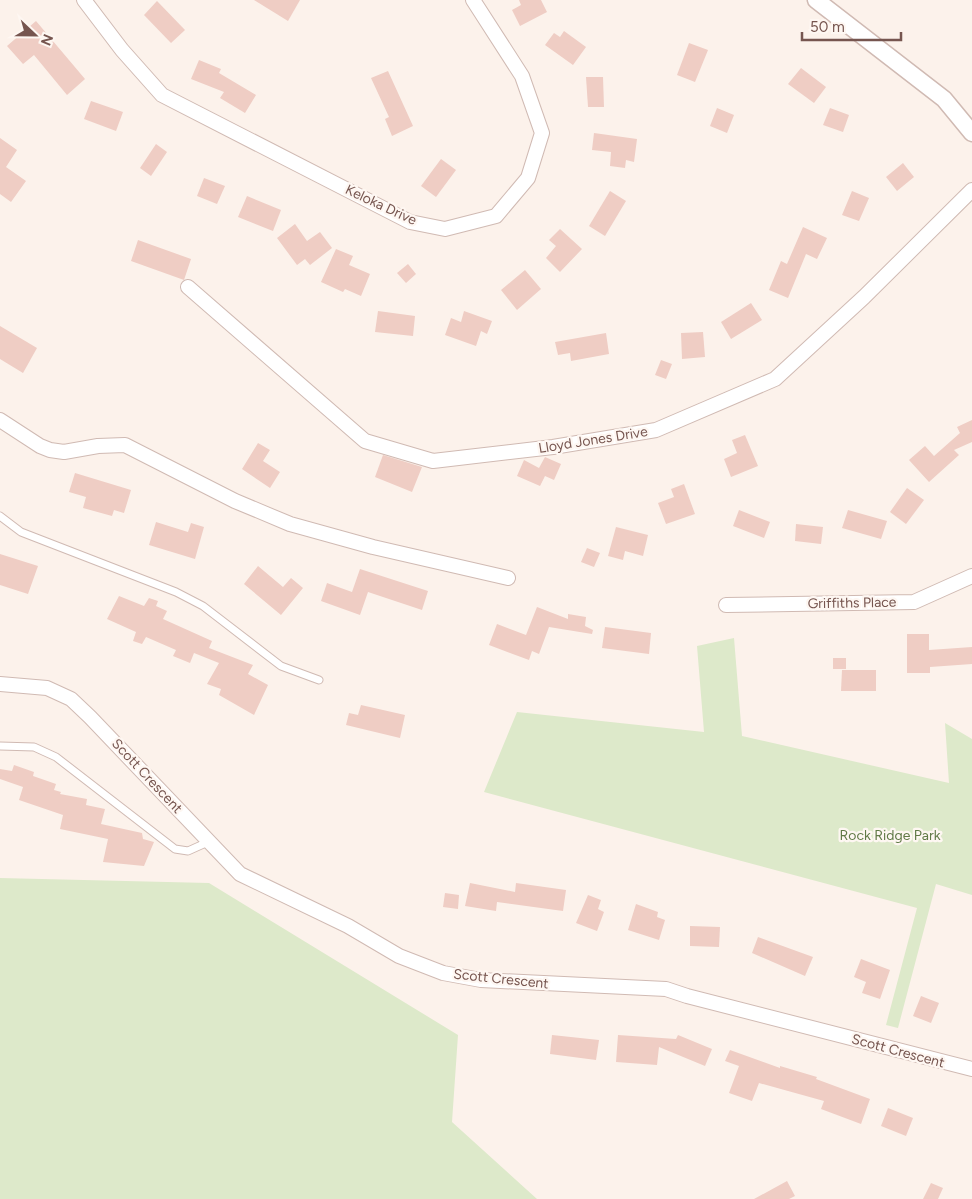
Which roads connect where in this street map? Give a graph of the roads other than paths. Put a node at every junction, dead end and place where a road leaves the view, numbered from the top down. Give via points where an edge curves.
1 (84, 0) edge
2 (473, 0) edge
3 (819, 1) edge
4 (972, 133) edge
5 (972, 190) edge
6 (188, 287) dead end
7 (0, 420) edge
8 (0, 516) edge
9 (972, 576) edge
10 (508, 578) dead end
11 (726, 605) dead end
12 (319, 680) dead end
13 (0, 684) edge
14 (0, 746) edge
15 (208, 842) junction
16 (972, 1070) edge

1 - 2 street, Keloka Drive via 162,95 410,222 445,229 496,216 528,178 542,133 522,76
3 - 4 street via 944,99
5 - 6 street, Lloyd Jones Drive via 775,379 656,430 553,447 434,461 365,441
7 - 10 street via 50,450 64,452 124,445 235,501 290,524
8 - 12 lane via 21,532 176,592 203,606 280,666
9 - 11 street, Griffiths Place via 914,602
13 - 15 street, Scott Crescent via 47,688 71,699
14 - 15 lane via 34,747 56,757 175,849 188,851
15 - 16 street, Scott Crescent via 240,874 348,926 399,956 444,973 531,984 666,989

